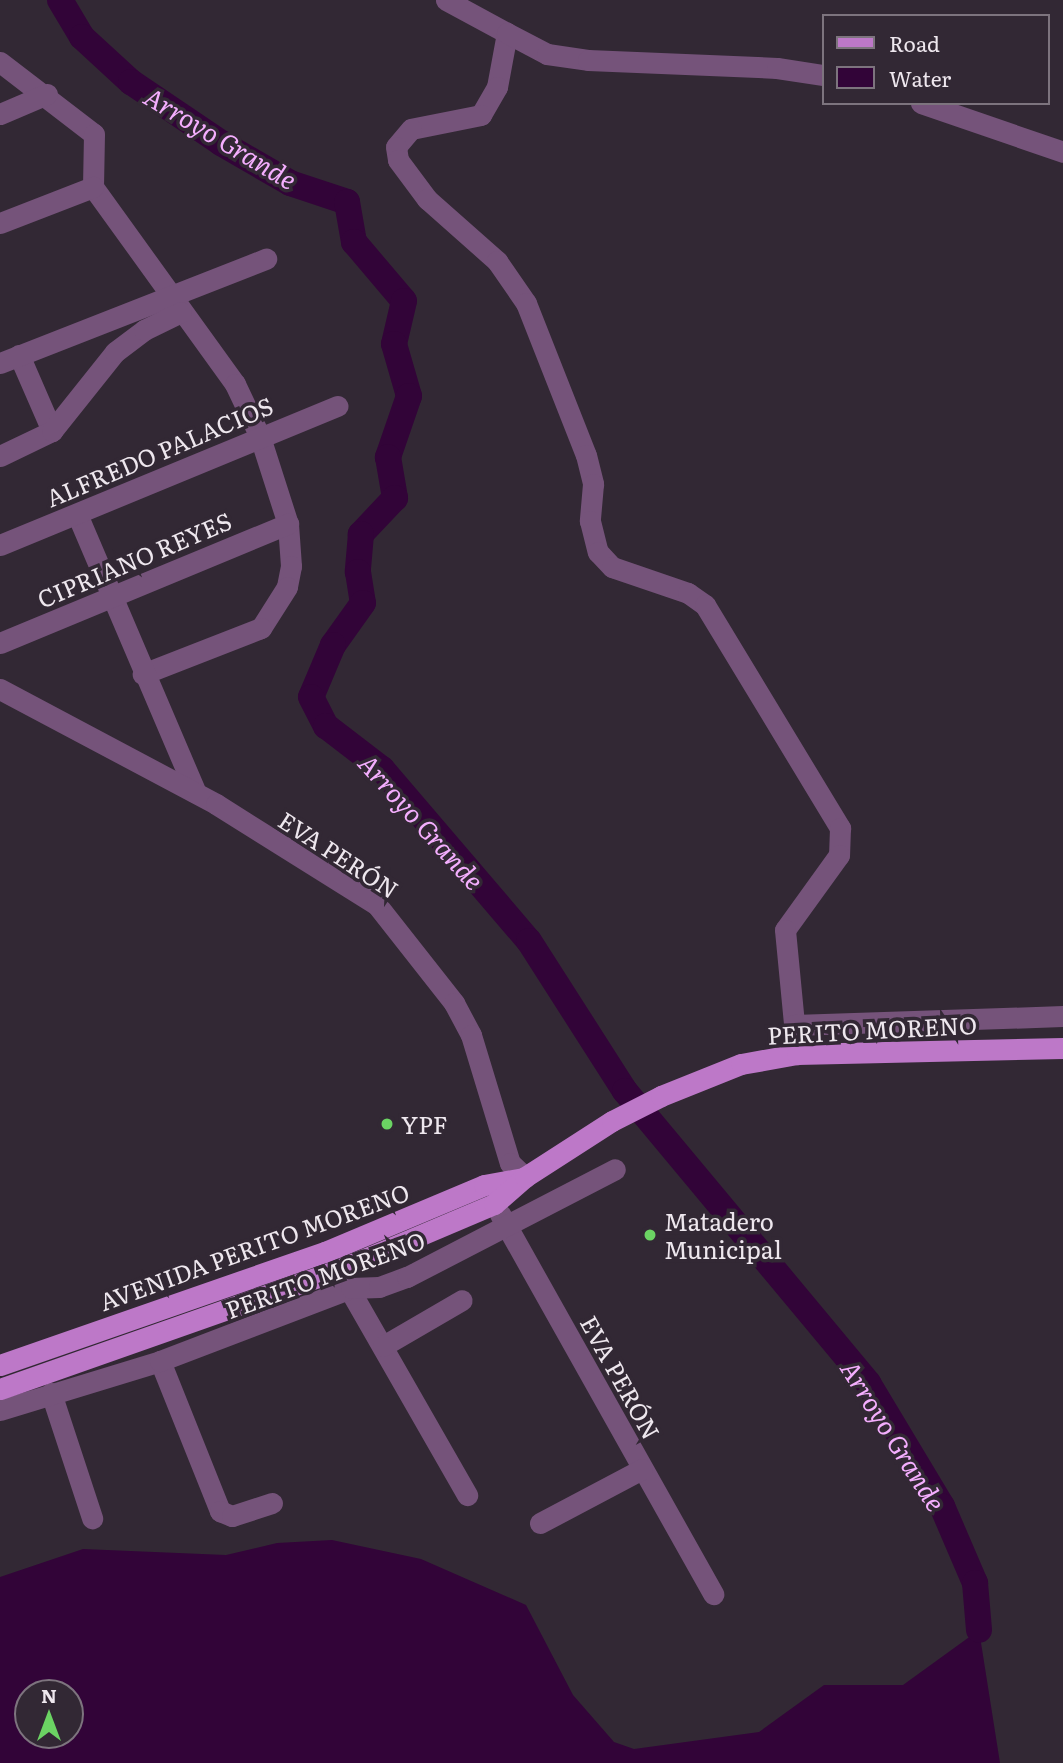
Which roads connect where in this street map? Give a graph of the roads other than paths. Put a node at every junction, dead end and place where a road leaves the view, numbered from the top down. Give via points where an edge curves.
1 (446, 0) edge
2 (507, 33) junction
3 (0, 62) edge
4 (822, 75) edge
5 (47, 94) junction
6 (927, 105) edge
7 (0, 114) edge
8 (1063, 152) edge
9 (93, 187) junction
10 (0, 223) edge
11 (267, 259) dead end
12 (175, 304) junction
13 (9, 359) edge
14 (337, 406) dead end
15 (52, 431) junction
16 (260, 437) junction
17 (0, 456) edge
18 (77, 514) junction
19 (288, 524) junction
20 (0, 545) edge
21 (111, 597) junction
22 (0, 643) edge
23 (143, 674) junction
24 (0, 690) edge
25 (196, 793) junction
26 (1063, 1016) edge
27 (794, 1025) junction
28 (1063, 1048) edge
29 (797, 1054) junction
30 (612, 1121) joint
31 (615, 1169) dead end
32 (525, 1177) junction
33 (489, 1194) junction
34 (506, 1226) junction
35 (326, 1252) junction
36 (336, 1271) junction
37 (351, 1288) junction
38 (461, 1300) dead end
39 (383, 1346) junction
40 (160, 1361) junction
41 (0, 1364) edge
42 (0, 1389) edge
43 (51, 1393) junction
44 (0, 1410) edge
45 (642, 1469) junction
46 (467, 1495) dead end
47 (272, 1503) dead end
48 (92, 1518) dead end
49 (540, 1523) dead end
50 (713, 1594) dead end

1 - 2 street
2 - 4 street via 547,54 588,60 777,68
2 - 27 street via 497,87 481,115 411,128 396,147 398,160 427,199 497,261 526,303 586,455 593,484 590,521 598,552 612,567 688,593 705,605 839,828 839,855 785,930
3 - 5 street
5 - 7 street
5 - 9 street via 94,134
6 - 8 street
9 - 10 street
9 - 12 street
11 - 12 street
12 - 13 street
12 - 15 street via 115,352
12 - 16 street via 235,384
13 - 15 street
14 - 16 street, ALFREDO PALACIOS
15 - 17 street
16 - 18 street, ALFREDO PALACIOS
16 - 19 street
18 - 20 street, ALFREDO PALACIOS
18 - 21 street
19 - 21 street, CIPRIANO REYES
19 - 23 street via 291,566 287,587 261,628
21 - 22 street, CIPRIANO REYES
21 - 23 street
23 - 25 street
24 - 25 street, EVA PERÓN
25 - 32 street, EVA PERÓN via 377,905 397,925 454,1003 471,1035 510,1163
26 - 27 street
27 - 29 street
28 - 29 main road, PERITO MORENO
29 - 30 main road, PERITO MORENO via 741,1064
30 - 32 main road, AVENIDA PERITO MORENO
31 - 34 street, PERITO MORENO
32 - 33 main road, AVENIDA PERITO MORENO
33 - 34 street, EVA PERÓN
33 - 35 main road, AVENIDA PERITO MORENO
33 - 36 main road, AVENIDA PERITO MORENO
34 - 37 street, PERITO MORENO via 407,1277 379,1287
34 - 45 street, EVA PERÓN
35 - 36 street
35 - 41 main road, AVENIDA PERITO MORENO
36 - 37 street
36 - 42 main road, AVENIDA PERITO MORENO
37 - 39 street
37 - 40 street, PERITO MORENO
38 - 39 street
39 - 46 street
40 - 43 street, PERITO MORENO
40 - 47 street via 220,1511 232,1516
43 - 44 street, PERITO MORENO
43 - 48 street
45 - 49 street
45 - 50 street, EVA PERÓN

